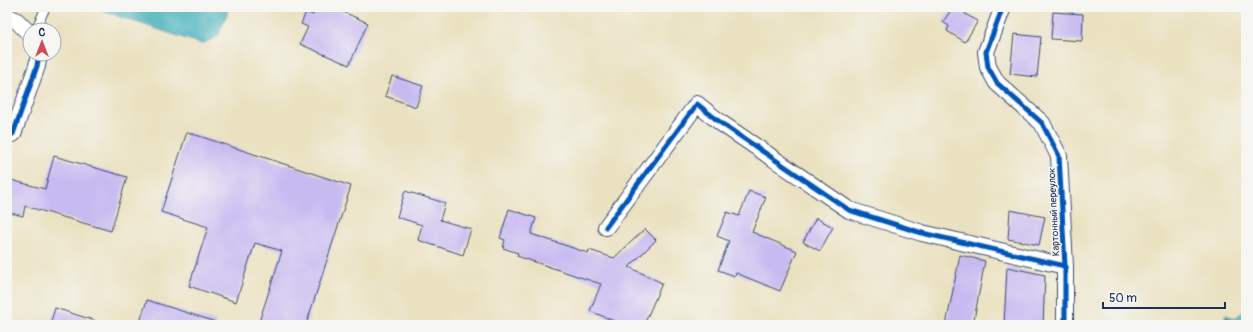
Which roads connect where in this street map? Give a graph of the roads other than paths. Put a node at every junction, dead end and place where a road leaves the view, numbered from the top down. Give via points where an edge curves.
1 (46, 7) edge
2 (1003, 7) edge
3 (7, 16) edge
4 (39, 22) edge
5 (22, 26) edge
6 (38, 62) edge
7 (14, 134) dead end
8 (606, 227) dead end
9 (1065, 266) junction
10 (1065, 325) edge

1 - 4 lane
2 - 9 street, Картонный переулок via 986,52 988,67 997,84 1042,124 1059,156
3 - 5 street
6 - 7 street
8 - 9 street via 697,104 849,210 922,233
9 - 10 street, Картонный переулок

